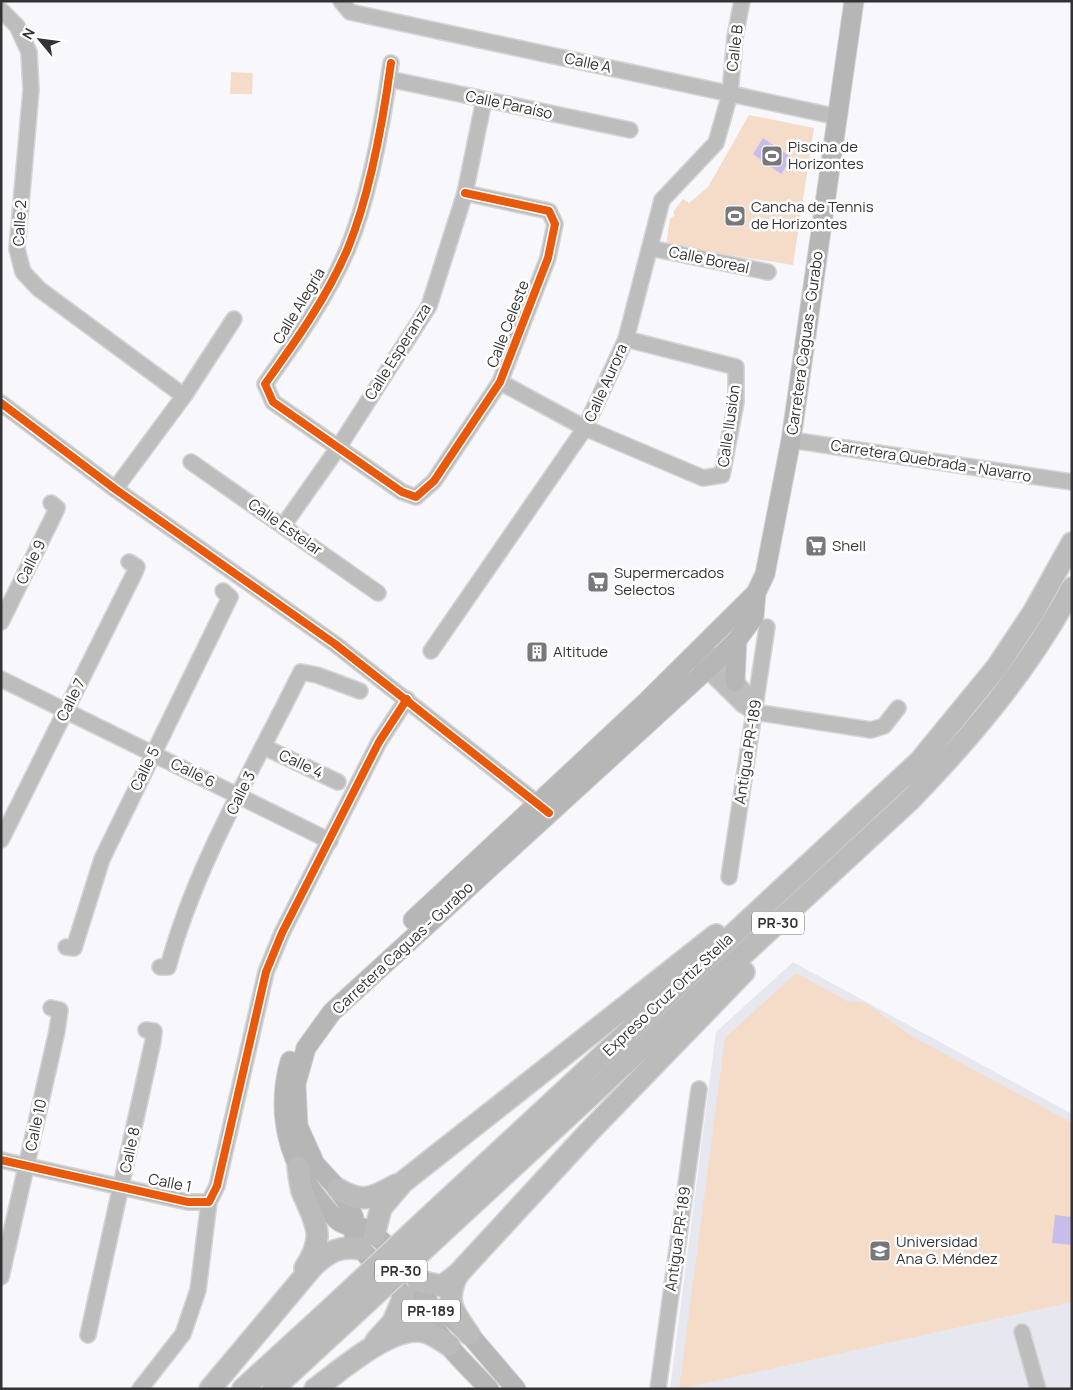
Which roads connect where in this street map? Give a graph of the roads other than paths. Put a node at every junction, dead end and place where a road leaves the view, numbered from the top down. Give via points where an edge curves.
1 (341, 1) edge
2 (742, 1) edge
3 (854, 1) edge
4 (1, 10) edge
5 (391, 63) dead end
6 (389, 79) junction
7 (730, 94) junction
8 (484, 100) junction
9 (838, 117) junction
10 (630, 130) dead end
11 (465, 193) junction
12 (650, 248) junction
13 (768, 272) dead end
14 (234, 319) dead end
15 (626, 339) junction
16 (500, 382) junction
17 (184, 396) junction
18 (1, 403) edge
19 (585, 428) junction
20 (791, 440) junction
21 (338, 448) junction
22 (191, 462) dead end
23 (1072, 482) edge
24 (115, 489) junction
25 (405, 493) joint
26 (51, 503) dead end
27 (283, 526) junction
28 (1072, 543) edge
29 (129, 562) dead end
30 (1072, 588) edge
31 (223, 591) dead end
32 (378, 593) dead end
33 (756, 593) junction
34 (1, 622) edge
35 (767, 627) dead end
36 (737, 640) junction
37 (431, 651) dead end
38 (698, 651) junction
39 (711, 665) junction
40 (1, 679) edge
41 (734, 682) junction
42 (360, 690) dead end
43 (407, 699) junction
44 (898, 708) dead end
45 (66, 711) junction
46 (754, 712) junction
47 (264, 747) junction
48 (153, 754) junction
49 (338, 782) dead end
50 (238, 796) junction
51 (543, 808) junction
52 (1, 840) edge
53 (330, 841) junction
54 (729, 877) dead end
55 (750, 920) junction
56 (768, 932) junction
57 (66, 947) dead end
58 (160, 967) dead end
59 (52, 1008) dead end
60 (146, 1030) dead end
61 (699, 1089) dead end
62 (1, 1160) edge
63 (27, 1167) junction
64 (298, 1167) junction
65 (403, 1182) junction
66 (121, 1188) junction
67 (338, 1189) junction
68 (209, 1202) junction
69 (442, 1219) junction
70 (354, 1228) junction
71 (368, 1242) junction
72 (458, 1274) junction
73 (1, 1277) edge
74 (296, 1287) junction
75 (411, 1288) junction
76 (345, 1308) junction
77 (431, 1311) junction
78 (1022, 1332) dead end
79 (88, 1334) dead end
80 (469, 1334) junction
81 (449, 1345) junction
82 (363, 1354) junction
83 (140, 1389) edge
84 (210, 1389) edge
85 (243, 1389) edge
86 (273, 1389) edge
87 (315, 1389) edge
88 (489, 1389) edge
89 (516, 1389) edge
90 (658, 1389) edge
91 (1038, 1389) edge

1 - 7 street, Calle A via 350,12
2 - 7 street, Calle B
3 - 9 main road, Carretera Caguas - Gurabo / PR-189
4 - 17 street, Calle 2 via 17,26 29,52 31,90 17,248 23,272 39,289
5 - 6 street, Calle Alegría
6 - 8 street, Calle Paraíso
6 - 21 street, Calle Alegría via 367,187 348,248 308,322 266,384 273,402
7 - 9 street, Calle A
7 - 12 street, Calle Aurora via 716,143 662,200
8 - 10 street, Calle Paraíso
8 - 11 street, Calle Esperanza
9 - 20 main road, Carretera Caguas - Gurabo / PR-189
11 - 16 street, Calle Celeste via 549,211 555,224 548,258
11 - 21 street, Calle Esperanza via 429,306
12 - 13 street, Calle Boreal
12 - 15 street, Calle Aurora
14 - 17 street
15 - 19 street, Calle Aurora
15 - 19 street, Calle Ilusión via 736,367 736,402 722,475 703,478
16 - 19 street, Calle Ilusión
16 - 25 street, Calle Celeste via 434,482 416,497
17 - 24 street
18 - 24 street
19 - 37 street, Calle Aurora
20 - 23 street, Carretera Quebrada - Navarro
20 - 33 main road, Carretera Caguas - Gurabo / PR-189 via 765,574
21 - 25 street, Calle Alegría
21 - 27 street, Calle Esperanza
22 - 27 street, Calle Estelar
24 - 43 street via 335,644
26 - 34 street, Calle 9 via 57,508
27 - 32 street, Calle Estelar
28 - 55 highway, Expreso Cruz Ortiz Stella / PR-30 via 1015,640 978,693 942,736 895,786
29 - 45 street, Calle 7 via 137,567 135,572
30 - 56 highway, Expreso Cruz Ortiz Stella / PR-30 via 1027,661 961,747 910,800
31 - 48 street, Calle 5 via 230,596
33 - 36 main road, Carretera Caguas - Gurabo / PR-189 via 754,617
33 - 38 main road, Carretera Caguas - Gurabo / PR-189
35 - 46 street, Antigua PR-189
36 - 39 main road, Carretera Caguas - Gurabo / PR-189
36 - 41 main road
38 - 39 street
38 - 51 main road, Carretera Caguas - Gurabo / PR-189
39 - 41 street
39 - 46 street via 743,705
39 - 51 main road, Carretera Caguas - Gurabo / PR-189
40 - 45 street, Calle 6
41 - 46 street via 748,695
42 - 47 street, Calle 3 via 301,672
43 - 51 street
43 - 53 street, Calle 1 via 379,742
44 - 46 street via 884,726 871,730
45 - 48 street, Calle 6
45 - 52 street, Calle 7
46 - 54 street, Antigua PR-189
47 - 49 street, Calle 4
47 - 50 street, Calle 3
48 - 50 street, Calle 6
48 - 57 street, Calle 5 via 102,859 74,948
50 - 53 street, Calle 6
50 - 58 street, Calle 3 via 181,921 168,967
51 - 64 main road, Carretera Caguas - Gurabo / PR-189 via 323,1006 294,1045 283,1086 285,1133
51 - 67 main road, Carretera Caguas - Gurabo / PR-189 via 332,1012 306,1048 296,1084 298,1126 315,1164
53 - 68 street, Calle 1 via 282,932 266,972 217,1186
55 - 65 highway via 714,935
55 - 69 highway, Expreso Cruz Ortiz Stella / PR-30
56 - 69 highway, Expreso Cruz Ortiz Stella / PR-30
56 - 72 highway via 747,969 588,1133
59 - 63 street, Calle 10 via 60,1010 57,1031
60 - 66 street, Calle 8 via 154,1031 153,1041
61 - 90 street, Antigua PR-189
62 - 63 street, Calle 1
63 - 66 street, Calle 1
63 - 73 street, Calle 10
64 - 70 main road, Carretera Caguas - Gurabo / PR-189 via 304,1181 338,1221
64 - 74 highway via 318,1237 313,1256
65 - 67 highway via 365,1199 349,1196
65 - 71 highway via 381,1208
66 - 68 street, Calle 1 via 188,1202
66 - 79 street, Calle 8
67 - 70 main road, Carretera Caguas - Gurabo / PR-189 via 350,1208
68 - 83 street via 198,1290 183,1334
69 - 76 highway, Expreso Cruz Ortiz Stella / PR-30, bridge
70 - 71 main road, PR-189 via 354,1239
71 - 74 highway via 328,1253
71 - 75 main road, PR-189
72 - 75 highway via 442,1286
72 - 80 highway via 450,1289 451,1304
74 - 84 highway
75 - 77 main road, PR-189 via 428,1296
75 - 82 highway via 393,1322
76 - 85 highway, Expreso Cruz Ortiz Stella / PR-30
76 - 86 highway, Expreso Cruz Ortiz Stella / PR-30
77 - 80 main road, PR-189 via 448,1315
77 - 81 main road, PR-189 via 435,1327
78 - 91 street
80 - 89 main road, PR-189
81 - 82 highway via 435,1336 414,1331 386,1340
81 - 88 main road, PR-189
82 - 87 highway

